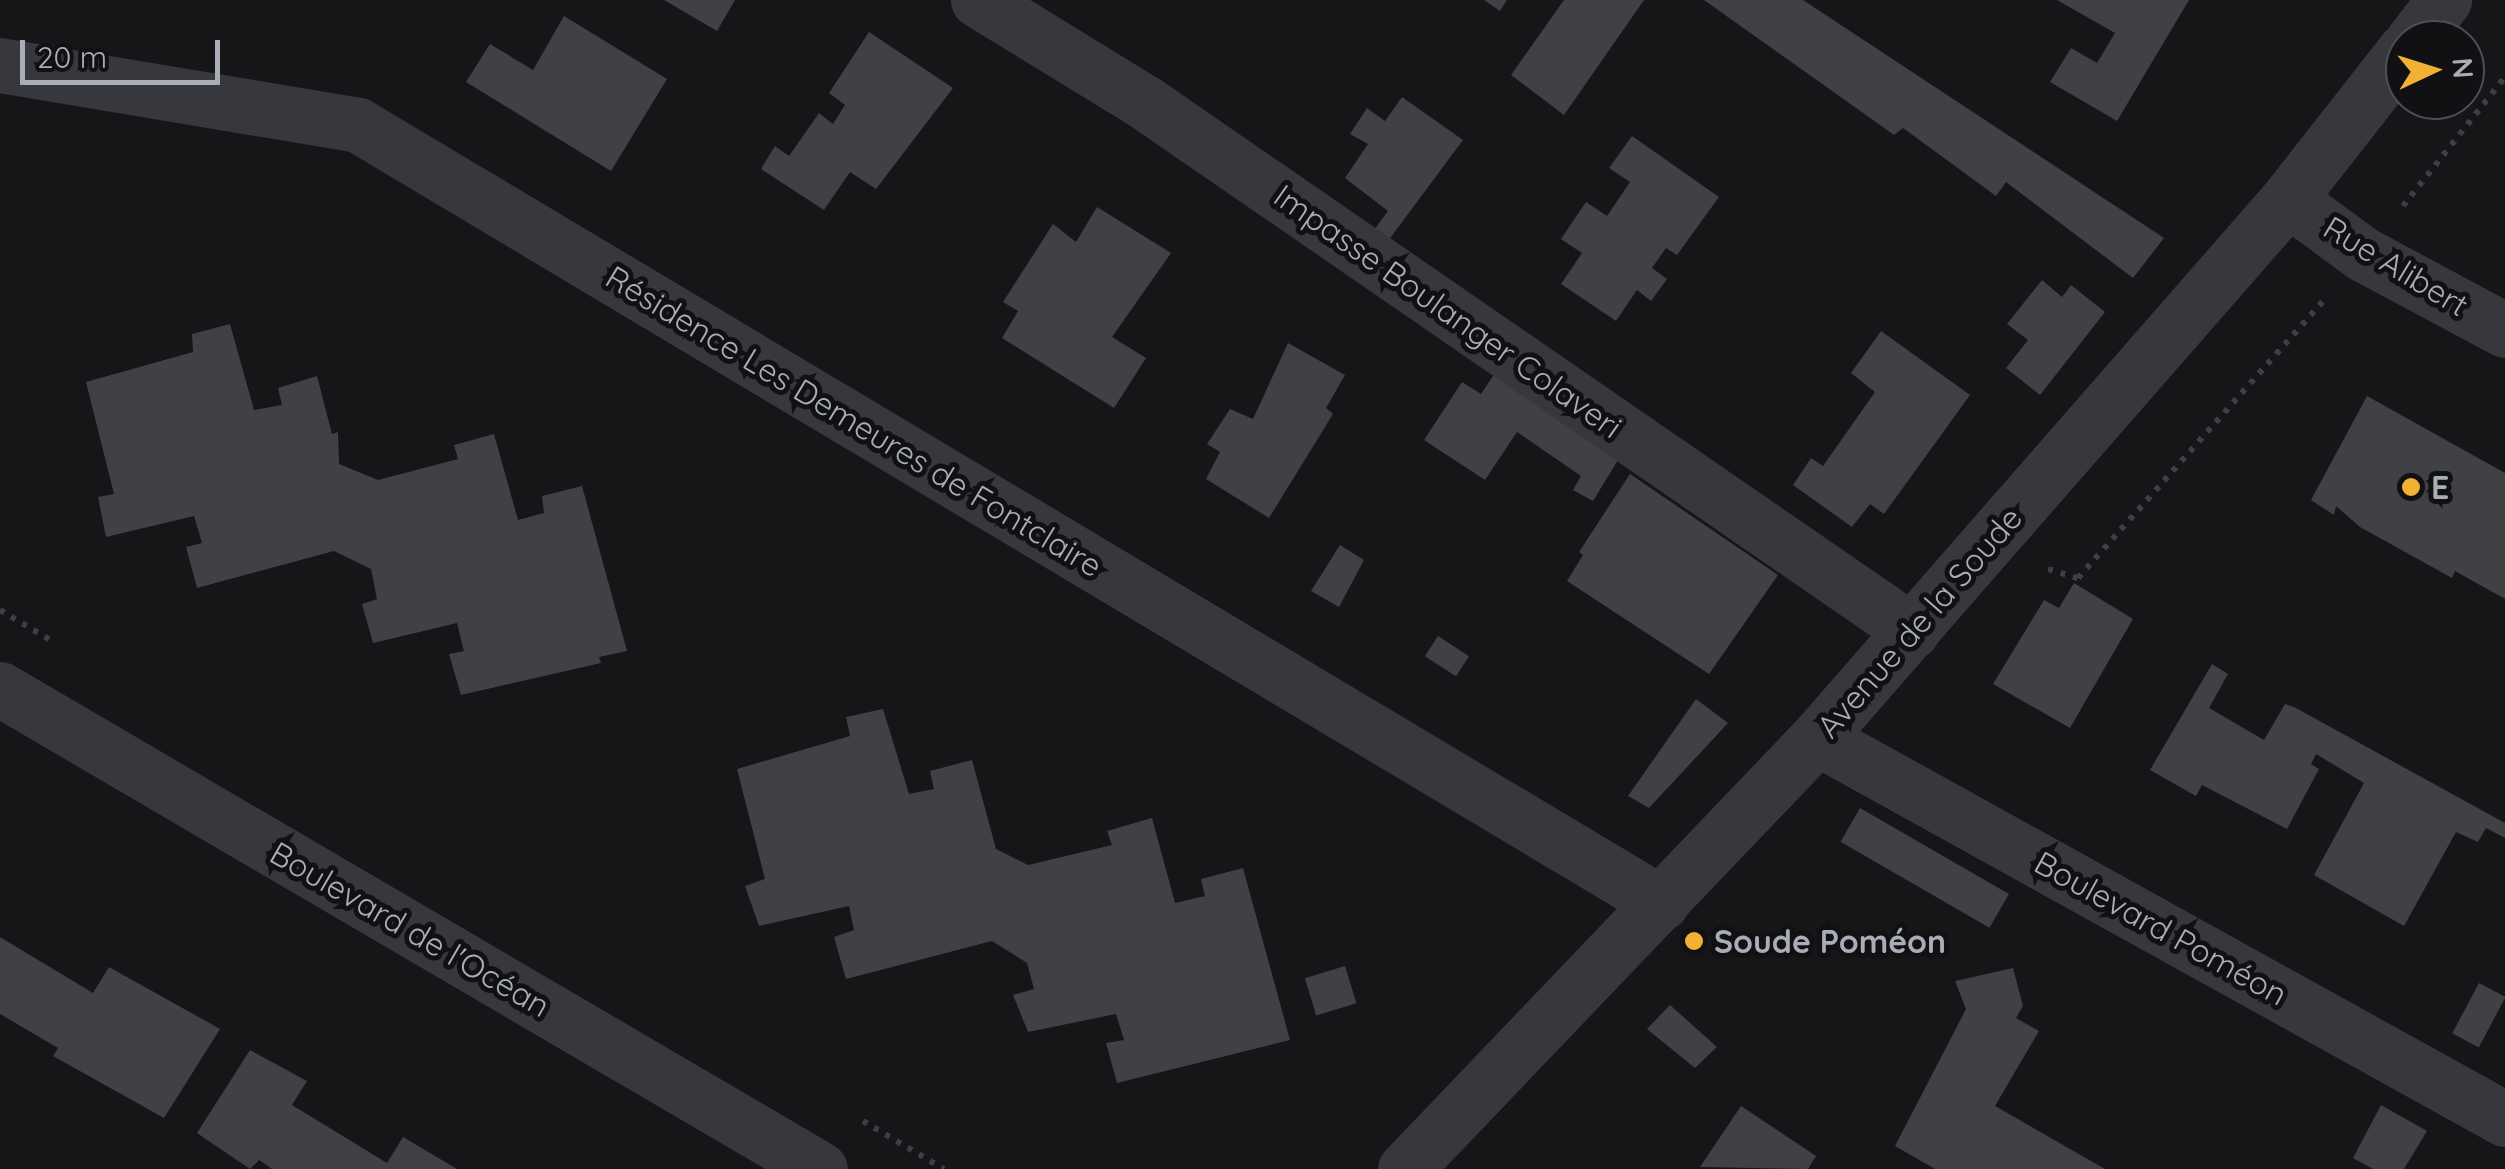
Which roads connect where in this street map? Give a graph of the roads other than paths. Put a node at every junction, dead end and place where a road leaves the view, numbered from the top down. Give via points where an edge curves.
1 (978, 0) edge
2 (2444, 0) edge
3 (2428, 20) edge
4 (0, 65) edge
5 (2385, 75) edge
6 (2288, 199) junction
7 (2505, 330) edge
8 (1912, 630) junction
9 (0, 688) edge
10 (1817, 738) junction
11 (1661, 903) junction
12 (2505, 1119) edge
13 (820, 1169) edge
14 (1404, 1169) edge

1 - 8 street, Impasse Boulanger Colaveri via 1142,101
2 - 3 street
4 - 11 street, Résidence Les Demeures de Fontclaire via 358,125
5 - 6 street, Avenue de la Soude
6 - 7 street, Rue Alibert via 2363,254
6 - 8 street, Avenue de la Soude
8 - 10 street, Avenue de la Soude
9 - 13 street, Boulevard de l'Océan
10 - 11 street, Avenue de la Soude
10 - 12 street, Boulevard Poméon
11 - 14 street, Avenue de la Soude

